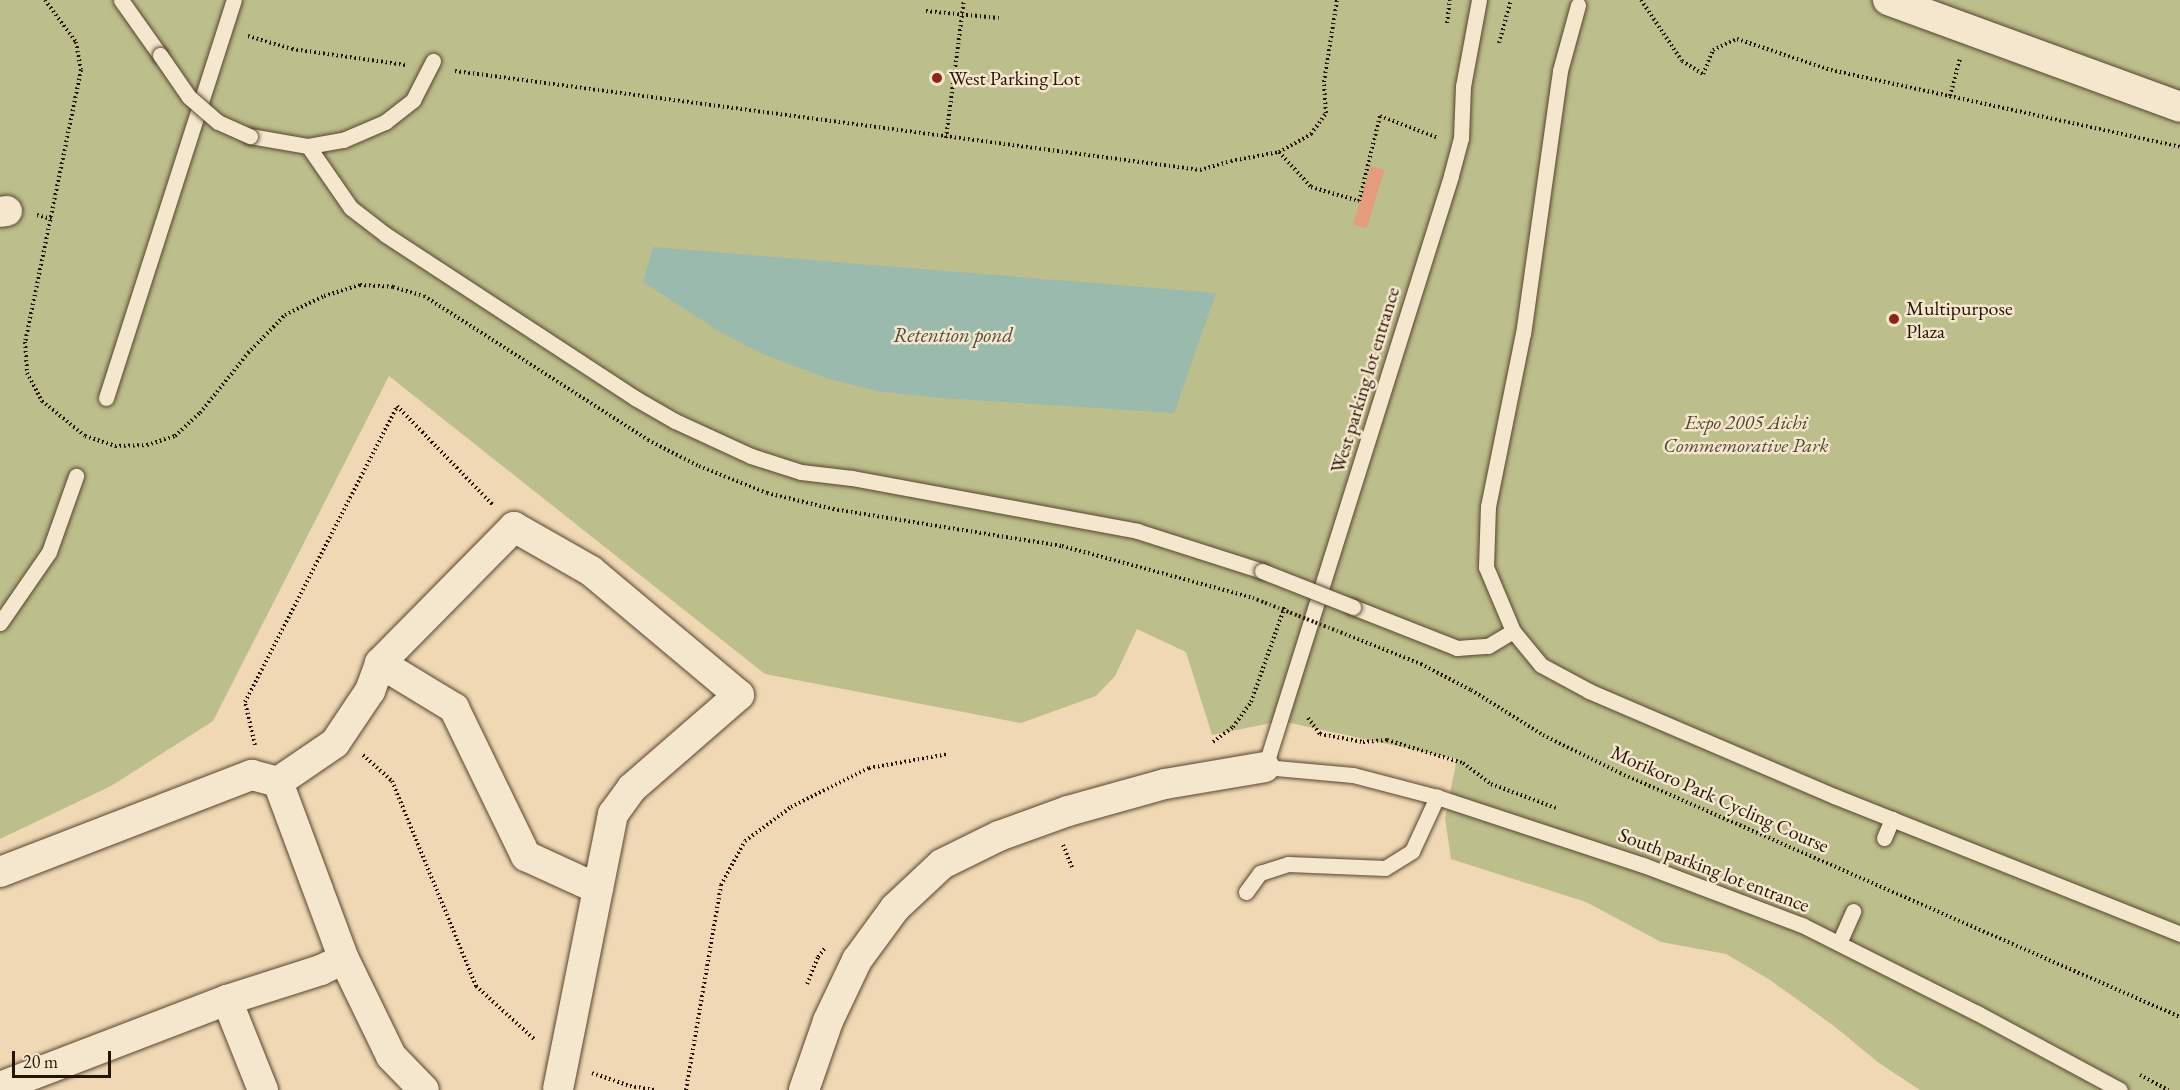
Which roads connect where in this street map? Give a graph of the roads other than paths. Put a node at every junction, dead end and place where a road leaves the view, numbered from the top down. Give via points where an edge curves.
1 (121, 0) edge
2 (234, 0) edge
3 (1479, 0) edge
4 (1888, 0) edge
5 (1578, 5) dead end
6 (431, 64) road end
7 (2180, 107) edge
8 (308, 146) junction
9 (106, 398) dead end
10 (76, 476) dead end
11 (0, 623) edge
12 (1513, 631) junction
13 (380, 663) junction
14 (1265, 768) junction
15 (271, 780) junction
16 (1437, 797) junction
17 (1892, 819) junction
18 (1884, 838) dead end
19 (0, 872) edge
20 (598, 889) junction
21 (1246, 892) dead end
22 (1853, 911) dead end
23 (2180, 934) edge
24 (1839, 943) junction
25 (344, 959) junction
26 (227, 1000) junction
27 (561, 1077) edge
28 (0, 1088) edge
29 (262, 1090) edge
30 (424, 1090) edge
31 (804, 1090) edge
32 (2120, 1090) edge

1 - 8 lane, bridge via 189,97 218,122 250,136
2 - 9 lane
3 - 14 lane, West parking lot entrance via 1463,86 1461,138 1451,176
4 - 7 street
5 - 12 lane via 1560,71 1524,333 1488,506 1486,567
6 - 8 lane via 413,100 385,122 344,140
8 - 12 lane, bridge via 351,208 386,235 635,398 751,456 801,472 1137,531 1262,571 1457,648 1488,645
10 - 11 lane via 49,552
12 - 17 lane via 1541,665 1589,691
13 - 15 street via 369,691 334,743
13 - 20 street via 454,708 526,856
13 - 20 street via 514,527 591,571 739,695 632,788 613,814
14 - 16 lane, South parking lot entrance via 1353,775
14 - 31 street via 1165,784 1068,811 999,836 942,864 895,908 857,960 828,1021
15 - 19 street via 252,775
15 - 25 street
16 - 21 lane via 1412,851 1385,868 1288,864 1260,873
16 - 24 lane, South parking lot entrance via 1643,865 1802,925
17 - 18 lane
17 - 23 lane
20 - 27 street
22 - 24 lane
24 - 32 lane, South parking lot entrance
25 - 26 street
25 - 30 street via 391,1056
26 - 28 street
26 - 29 street

